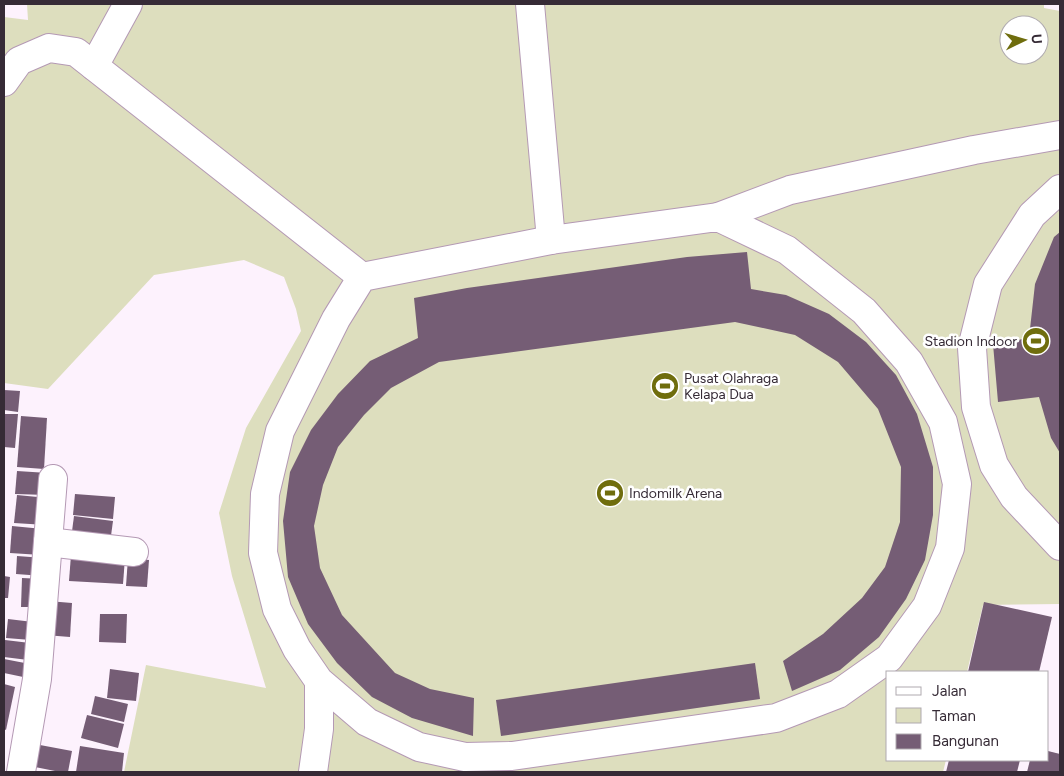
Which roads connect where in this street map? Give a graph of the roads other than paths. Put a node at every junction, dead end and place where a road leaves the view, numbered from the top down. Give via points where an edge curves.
1 (128, 4) edge
2 (530, 4) edge
3 (94, 66) junction
4 (4, 82) edge
5 (1060, 135) edge
6 (1060, 189) edge
7 (718, 217) junction
8 (551, 240) junction
9 (362, 277) junction
10 (53, 479) dead end
11 (48, 542) junction
12 (1060, 546) edge
13 (134, 552) dead end
14 (319, 681) junction
15 (15, 771) edge
16 (313, 772) edge

1 - 3 street
2 - 8 street
3 - 4 street via 76,52 49,48 19,61
3 - 9 street
5 - 7 street via 790,190
6 - 12 street via 1032,215 988,284 972,348 976,407 994,465 1014,497
7 - 8 street
7 - 14 street via 787,250 864,312 909,362 943,422 957,484 950,548 927,606 889,658 838,694 776,718 512,756 465,757 420,747 367,722
8 - 9 street
9 - 14 street via 336,319 280,432 265,494 263,554 277,609 297,650
10 - 11 street
11 - 13 street
11 - 15 street via 37,679
14 - 16 street via 319,729

